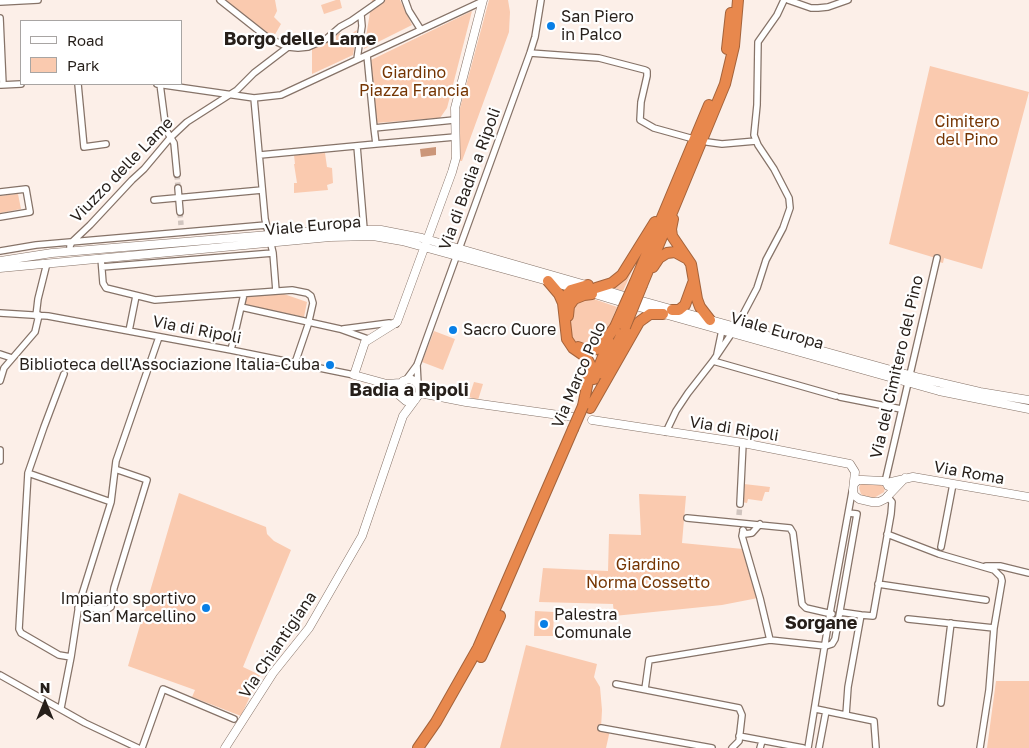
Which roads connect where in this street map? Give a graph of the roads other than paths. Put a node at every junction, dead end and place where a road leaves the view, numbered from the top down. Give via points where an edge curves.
1 (27, 0) edge
2 (38, 0) edge
3 (220, 0) edge
4 (381, 0) edge
5 (405, 0) edge
6 (541, 0) edge
7 (732, 0) edge
8 (738, 0) edge
9 (784, 0) edge
10 (788, 0) edge
11 (848, 0) edge
12 (483, 1) edge
13 (0, 2) edge
14 (361, 14) junction
15 (0, 18) edge
16 (421, 30) junction
17 (288, 47) junction
18 (530, 53) junction
19 (367, 55) junction
20 (357, 59) junction
21 (20, 84) edge
22 (2, 85) edge
23 (78, 85) edge
24 (159, 85) edge
25 (166, 85) edge
26 (231, 94) junction
27 (254, 98) junction
28 (454, 120) junction
29 (374, 128) junction
30 (455, 136) junction
31 (170, 138) junction
32 (690, 138) dead end
33 (756, 141) junction
34 (707, 142) dead end
35 (106, 144) dead end
36 (376, 144) junction
37 (357, 146) junction
38 (260, 155) junction
39 (176, 174) tunnel mouth
40 (178, 188) tunnel mouth
41 (262, 190) junction
42 (0, 192) edge
43 (676, 194) junction
44 (179, 198) junction
45 (154, 200) dead end
46 (180, 212) tunnel mouth
47 (0, 216) edge
48 (181, 225) tunnel mouth
49 (266, 225) junction
50 (364, 229) junction
51 (182, 233) junction
52 (268, 235) junction
53 (72, 242) junction
54 (426, 243) junction
55 (271, 244) junction
56 (0, 251) edge
57 (70, 252) junction
58 (273, 253) junction
59 (458, 253) junction
60 (101, 258) junction
61 (937, 258) dead end
62 (689, 260) junction
63 (0, 261) edge
64 (47, 263) junction
65 (0, 268) edge
66 (102, 268) junction
67 (548, 281) junction
68 (693, 282) junction
69 (639, 283) junction
70 (574, 288) junction
71 (592, 289) junction
72 (276, 291) junction
73 (244, 294) junction
74 (136, 296) junction
75 (622, 299) dead end
76 (563, 303) junction
77 (641, 304) dead end
78 (241, 307) junction
79 (668, 312) junction
80 (0, 313) edge
81 (38, 315) junction
82 (710, 320) junction
83 (309, 322) junction
84 (396, 324) junction
85 (620, 327) junction
86 (340, 329) junction
87 (720, 329) junction
88 (734, 330) junction
89 (129, 331) junction
90 (159, 337) junction
91 (368, 339) junction
92 (231, 350) junction
93 (0, 354) edge
94 (12, 358) junction
95 (715, 358) junction
96 (294, 362) junction
97 (417, 365) junction
98 (64, 374) dead end
99 (354, 375) junction
100 (909, 378) junction
101 (0, 381) edge
102 (403, 382) junction
103 (387, 384) junction
104 (418, 384) junction
105 (400, 395) junction
106 (417, 396) junction
107 (1029, 400) edge
108 (586, 407) junction
109 (901, 409) junction
110 (1029, 409) edge
111 (402, 416) junction
112 (573, 417) dead end
113 (592, 420) dead end
114 (576, 430) junction
115 (666, 432) junction
116 (743, 443) junction
117 (0, 450) edge
118 (0, 460) edge
119 (115, 469) junction
120 (28, 473) junction
121 (904, 478) junction
122 (886, 482) junction
123 (953, 484) junction
124 (853, 487) junction
125 (888, 495) junction
126 (1029, 497) edge
127 (864, 500) junction
128 (111, 502) junction
129 (879, 502) junction
130 (740, 504) tunnel mouth
131 (849, 512) junction
132 (891, 514) junction
133 (739, 515) tunnel mouth
134 (687, 518) dead end
135 (741, 523) junction
136 (759, 526) junction
137 (743, 531) junction
138 (887, 534) junction
139 (941, 547) dead end
140 (841, 557) junction
141 (849, 558) junction
142 (979, 567) junction
143 (1029, 573) edge
144 (878, 584) junction
145 (986, 600) dead end
146 (78, 608) junction
147 (830, 613) junction
148 (839, 614) junction
149 (860, 618) junction
150 (908, 619) dead end
151 (951, 623) junction
152 (994, 628) junction
153 (770, 640) junction
154 (826, 646) junction
155 (71, 657) junction
156 (0, 675) edge
157 (616, 684) dead end
158 (645, 689) junction
159 (941, 703) dead end
160 (61, 708) junction
161 (816, 709) junction
162 (826, 712) junction
163 (846, 715) junction
164 (234, 719) dead end
165 (601, 728) dead end
166 (739, 736) junction
167 (762, 741) junction
168 (138, 748) edge
169 (142, 748) edge
170 (225, 748) edge
171 (418, 748) edge
172 (426, 748) edge
173 (712, 748) edge
174 (732, 748) edge
175 (760, 748) edge
176 (803, 748) edge
177 (808, 748) edge
178 (819, 748) edge
179 (876, 748) edge
180 (980, 748) edge

1 - 2 street
1 - 13 street
3 - 17 street via 268,38
4 - 14 street
5 - 16 street
6 - 18 street, Via di Badia a Ripoli via 536,37
7 - 43 highway, Via Marco Polo via 728,41 718,85
8 - 43 highway, Via Marco Polo via 736,32 727,75 708,127
9 - 33 street via 778,15 758,42
10 - 11 street via 811,8
12 - 16 street
12 - 28 main road
14 - 17 street via 315,44
14 - 20 street
15 - 22 street
16 - 19 street
17 - 26 street, Viuzzo delle Lame
18 - 32 street via 599,58 645,70 647,76 640,120 654,128
18 - 59 street, Via di Badia a Ripoli
19 - 20 street
19 - 29 street
20 - 27 street via 284,94
21 - 22 street
23 - 35 street via 84,147
24 - 31 street
25 - 26 street
26 - 27 street
26 - 31 street, Viuzzo delle Lame via 187,122
27 - 38 street
28 - 29 street
28 - 30 main road
29 - 36 street
30 - 36 street
30 - 54 main road via 455,164
31 - 39 street via 174,143
31 - 53 street, Viuzzo delle Lame
33 - 34 street
33 - 88 street via 789,198 790,208 757,288
36 - 37 street
37 - 38 street
37 - 50 street
38 - 41 street
40 - 44 street
41 - 44 street
41 - 49 street
42 - 47 street via 26,189 30,212
43 - 62 highway via 671,231
43 - 69 highway, Via Marco Polo
43 - 71 highway via 622,275 612,283
44 - 45 street
44 - 46 street
48 - 51 street
49 - 51 street, Viale Europa
49 - 52 street
50 - 52 main road, Viale Europa
50 - 54 main road, Viale Europa via 390,231
51 - 53 street, Viale Europa
52 - 55 street
52 - 57 main road, Viale Europa
53 - 56 street, Viale Europa
53 - 57 street
54 - 55 main road, Viale Europa via 368,236
54 - 59 main road, Viale Europa
54 - 84 main road
55 - 58 street
55 - 60 main road, Viale Europa
57 - 63 main road, Viale Europa
58 - 66 street, Viale Europa
58 - 72 street
59 - 67 main road, Viale Europa
59 - 71 main road, Viale Europa
59 - 97 street, Via di Badia a Ripoli
60 - 64 main road, Viale Europa
60 - 66 street
61 - 100 street, Via del Cimitero del Pino
62 - 68 highway
62 - 69 highway via 675,252 664,254
64 - 65 main road, Viale Europa
64 - 81 street via 38,299
66 - 74 street via 106,288
67 - 70 main road, Viale Europa
67 - 76 highway
68 - 79 highway via 685,305
68 - 82 highway via 699,305
69 - 85 highway, Via Marco Polo, bridge
70 - 71 highway
70 - 76 highway
71 - 75 main road, Viale Europa
71 - 85 highway via 569,304 568,328 573,343 582,350 597,349
72 - 73 street
72 - 83 street via 298,290 310,295 313,301
73 - 74 street via 163,301
73 - 78 street
74 - 89 street
76 - 108 highway via 567,339 591,366
77 - 79 main road, Viale Europa
78 - 83 street
78 - 92 street
79 - 82 main road, Viale Europa
79 - 87 main road, Viale Europa
79 - 108 highway via 650,314 639,322 603,386
80 - 81 street, Via di Ripoli
81 - 89 street, Via di Ripoli
81 - 94 street via 35,332
82 - 88 main road, Viale Europa
83 - 86 street
83 - 96 street
84 - 86 street
84 - 91 main road
85 - 108 highway, Via Marco Polo
86 - 91 street
87 - 88 main road, Viale Europa
87 - 95 street
88 - 95 street
88 - 100 main road, Viale Europa
89 - 90 street, Via di Ripoli
90 - 92 street, Via di Ripoli
90 - 119 street
91 - 99 main road
92 - 96 street, Via di Ripoli
93 - 94 street
94 - 101 street
95 - 109 street via 838,397
95 - 115 street via 676,411
96 - 99 street, Via di Ripoli
97 - 102 street, Via di Badia a Ripoli
97 - 104 street, Via di Badia a Ripoli
98 - 120 street
99 - 103 main road, Via di Ripoli
100 - 107 main road
100 - 109 street, Via del Cimitero del Pino
100 - 110 main road via 956,395
102 - 103 main road, Via di Ripoli
102 - 104 main road via 414,380
102 - 105 main road via 398,387
103 - 105 main road, Via di Ripoli
104 - 106 main road
105 - 106 main road via 406,401
105 - 111 main road, Via Chiantigiana
106 - 111 main road, Via Chiantigiana
106 - 112 main road
108 - 114 highway, Via Marco Polo
109 - 122 street, Via del Cimitero del Pino
111 - 170 main road, Via Chiantigiana via 362,536 309,628 273,673
113 - 115 main road, Via di Ripoli
114 - 171 highway, Via Marco Polo via 478,648
114 - 172 highway, Via Marco Polo via 489,641
115 - 116 main road, Via di Ripoli
116 - 124 main road, Via di Ripoli via 850,464 855,472
116 - 130 street
117 - 118 street
119 - 128 street
119 - 146 street via 146,480 111,607
120 - 128 street
120 - 155 street via 19,632 59,655
121 - 122 main road, Via Roma
121 - 123 main road, Via Roma
121 - 125 main road
122 - 124 main road, Via Roma via 861,480
122 - 125 main road
123 - 126 main road, Via Roma
123 - 139 street
124 - 127 main road via 856,497
124 - 131 street
125 - 129 main road
125 - 132 street via 892,502
127 - 129 main road
127 - 131 street via 854,503
128 - 146 street
129 - 132 street via 888,506
131 - 140 street
131 - 141 street via 857,514
132 - 138 street
133 - 135 street
134 - 135 street
135 - 136 street
135 - 137 street
136 - 137 street via 750,533
136 - 147 street via 788,527 793,533 803,606
137 - 153 street
138 - 142 street
138 - 144 street
140 - 141 street
140 - 147 street
141 - 148 street
142 - 143 street via 1000,566
142 - 152 street via 997,571 1002,579
144 - 145 street
144 - 149 street via 873,616
146 - 155 street
147 - 148 street
147 - 154 street
148 - 149 street
148 - 154 street via 835,641
149 - 163 street
150 - 151 street
151 - 152 street
151 - 159 street
152 - 180 street
153 - 154 street
153 - 158 street via 648,660
154 - 161 street
155 - 160 street
156 - 160 street
157 - 158 street
158 - 166 street via 739,708 742,715
160 - 168 street
161 - 162 street
161 - 177 street
162 - 163 street
162 - 178 street
163 - 179 street via 874,721
164 - 169 street via 163,689
165 - 173 street
166 - 167 street
166 - 174 street via 739,741
167 - 175 street
167 - 176 street

